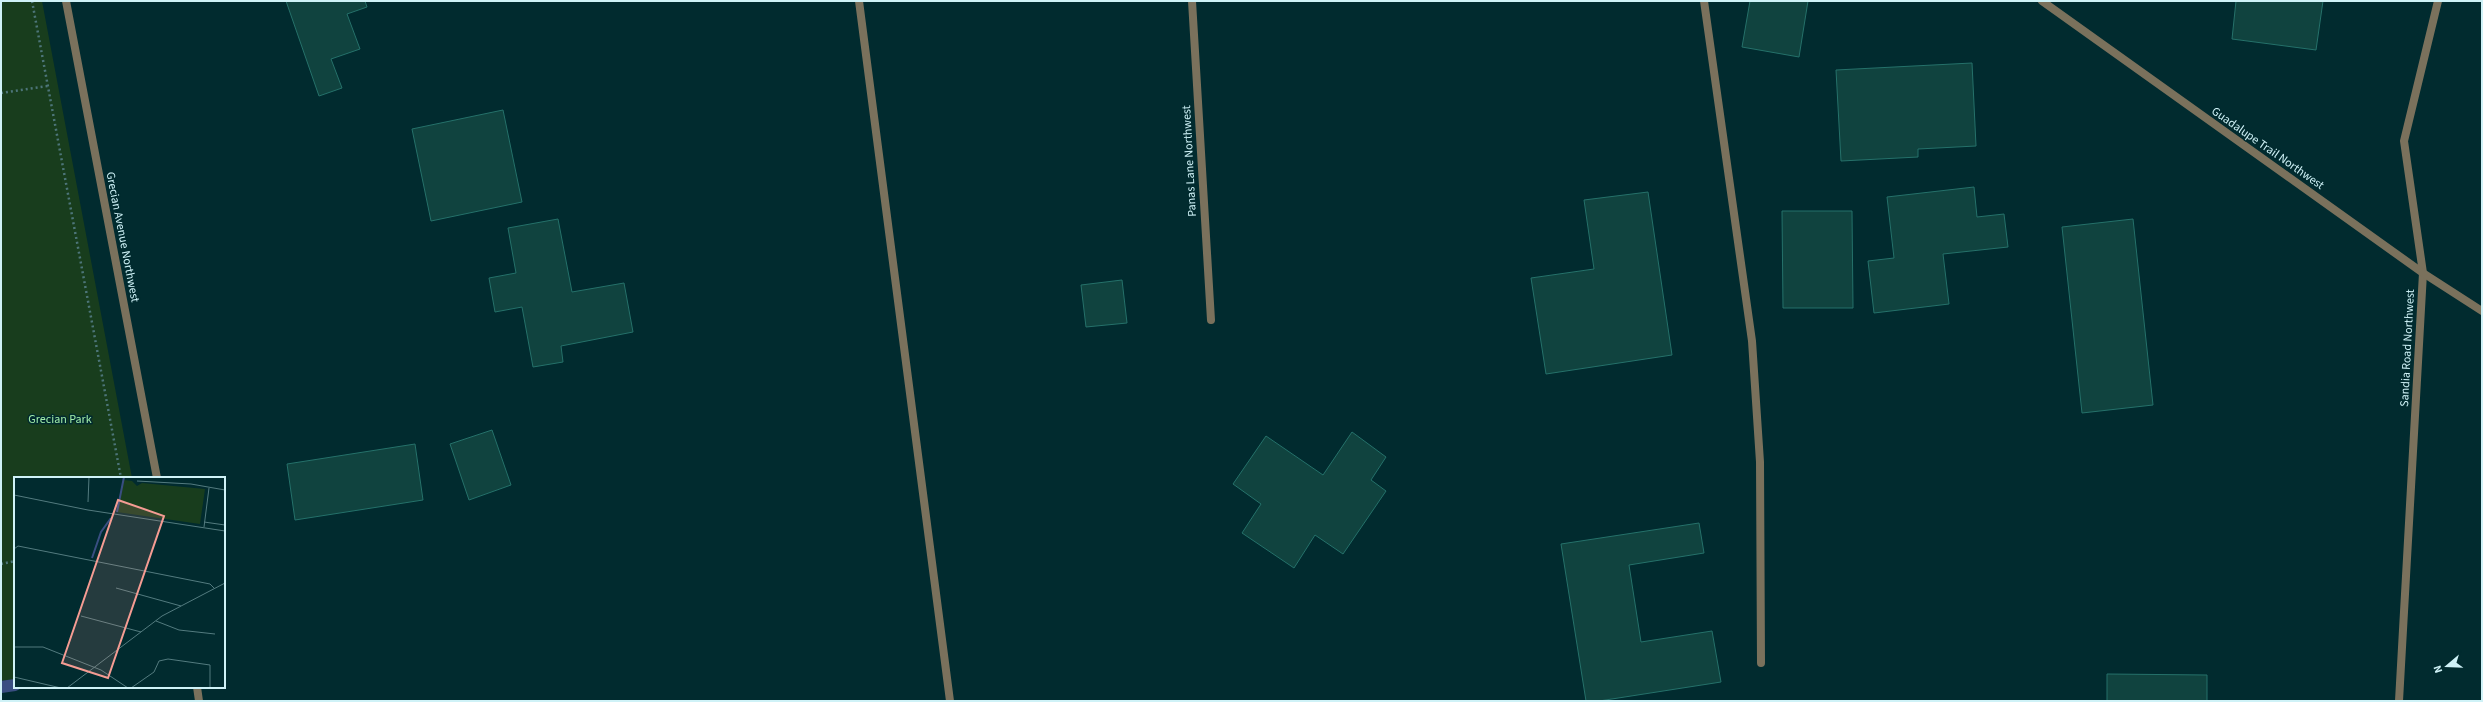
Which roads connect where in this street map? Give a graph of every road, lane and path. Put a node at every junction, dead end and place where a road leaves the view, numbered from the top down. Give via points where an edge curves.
1 (32, 1) edge
2 (66, 1) edge
3 (859, 1) edge
4 (1192, 1) edge
5 (1704, 1) edge
6 (2042, 1) edge
7 (2438, 1) edge
8 (48, 86) junction
9 (1, 93) edge
10 (2423, 273) junction
11 (2482, 311) edge
12 (1211, 320) dead end
13 (122, 477) edge
14 (157, 477) edge
15 (14, 561) edge
16 (1, 564) edge
17 (1761, 663) dead end
18 (197, 688) edge
19 (200, 701) edge
20 (950, 701) edge
21 (2399, 701) edge

1 - 8 path
2 - 14 street, Grecian Avenue Northwest
3 - 20 street
4 - 12 street, Panas Lane Northwest
5 - 17 street via 1752,341 1760,462
6 - 10 street, Guadalupe Trail Northwest
7 - 10 street, Sandia Road Northwest via 2404,141
8 - 9 path
8 - 13 path
10 - 11 street, Guadalupe Trail Northwest
10 - 21 street, Sandia Road Northwest
15 - 16 path
18 - 19 street

